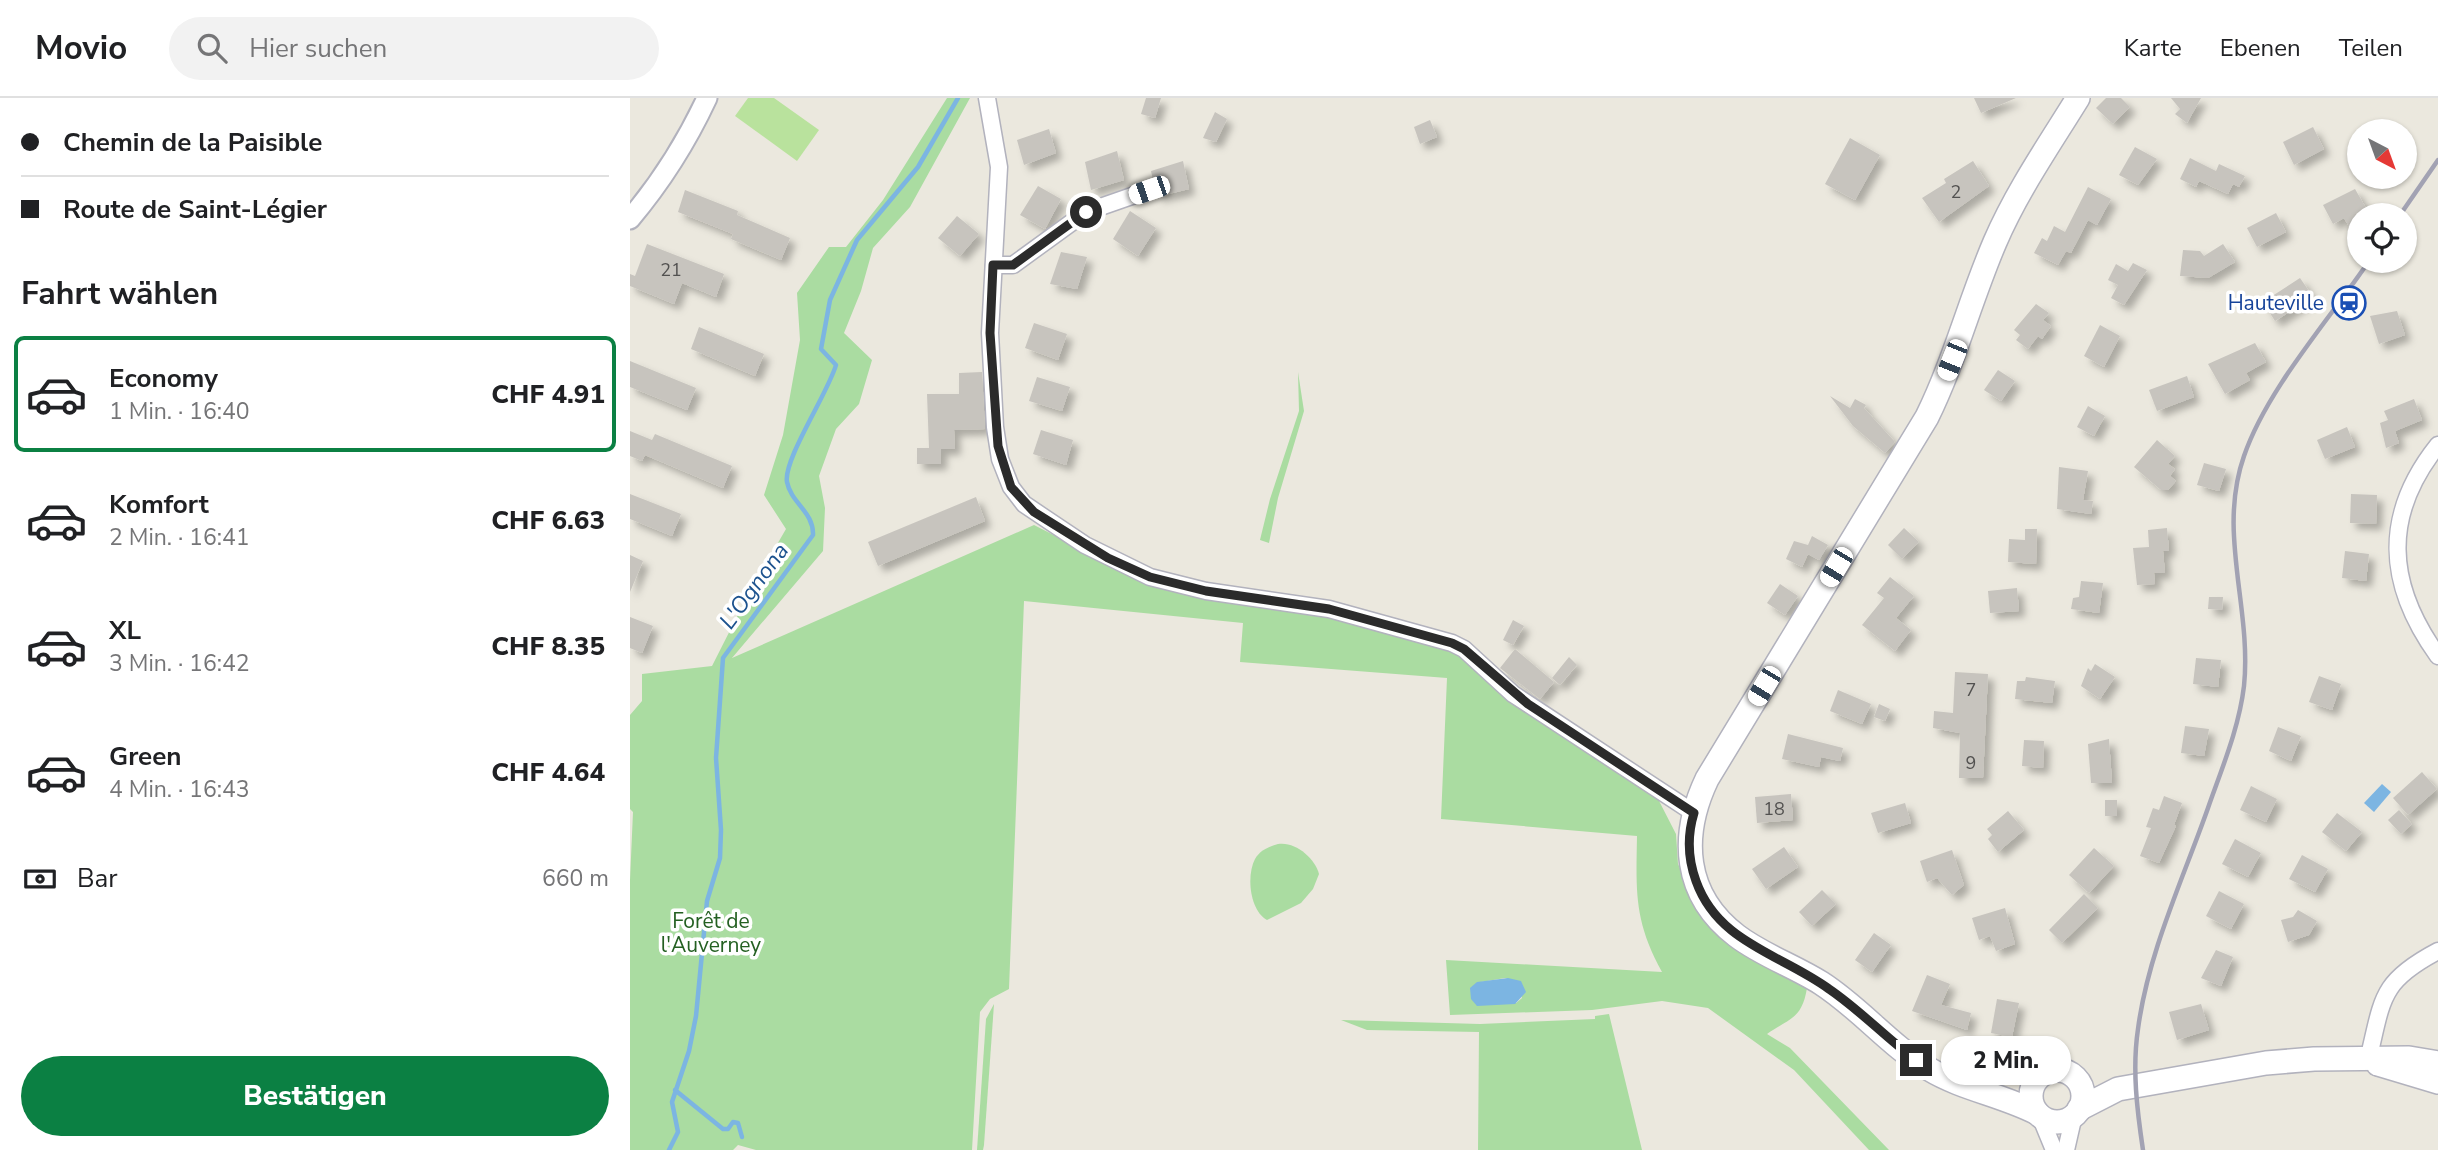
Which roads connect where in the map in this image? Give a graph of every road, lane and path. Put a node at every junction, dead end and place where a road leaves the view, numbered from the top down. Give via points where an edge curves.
1 (707, 98) edge
2 (987, 98) edge
3 (2078, 98) edge
4 (1149, 190) dead end
5 (630, 219) edge
6 (993, 265) junction
7 (2438, 445) edge
8 (2438, 656) edge
9 (1694, 813) junction
10 (2438, 951) edge
11 (2368, 1060) junction
12 (2438, 1063) edge
13 (2038, 1078) junction
14 (2076, 1078) junction
15 (2438, 1082) edge
16 (2118, 1088) junction
17 (1986, 1090) junction
18 (2076, 1112) junction
19 (2039, 1114) junction
20 (2054, 1150) edge
21 (2066, 1150) edge

1 - 5 street via 679,153
2 - 6 street via 999,167
3 - 9 main road via 1996,240 1927,417 1716,764
4 - 6 street via 1086,212 1013,265
6 - 9 street via 990,333 998,446 1011,487 1034,512 1150,577 1206,591 1329,609 1452,643 1528,704
7 - 8 street via 2418,470 2402,506 2396,548 2404,597
9 - 17 main road via 1689,837 1694,875 1703,897 1727,928 1830,989 1929,1069
10 - 11 street via 2410,965 2392,982
11 - 12 main road via 2409,1058
11 - 15 main road
11 - 16 main road via 2266,1063
13 - 14 main road via 2057,1070
13 - 17 main road
13 - 19 main road via 2031,1092
14 - 16 main road
14 - 18 main road via 2083,1095
16 - 18 main road
17 - 19 main road
18 - 19 main road via 2057,1122
18 - 21 street
19 - 20 street

